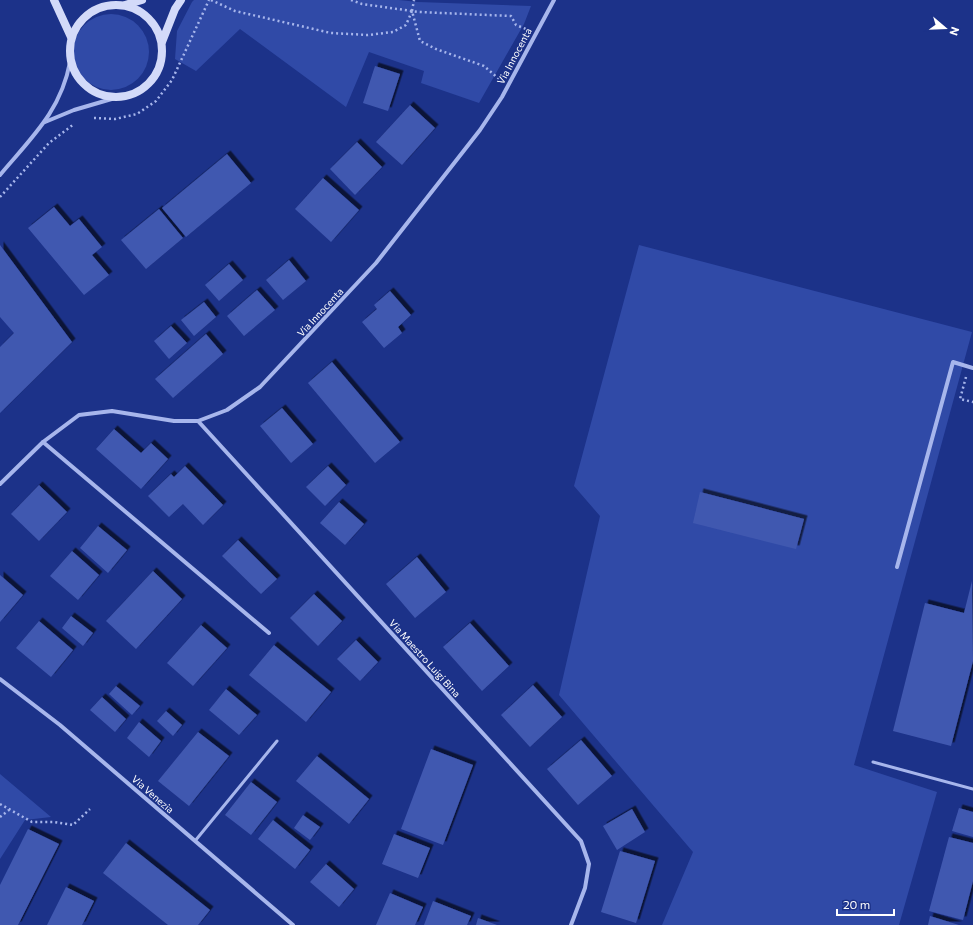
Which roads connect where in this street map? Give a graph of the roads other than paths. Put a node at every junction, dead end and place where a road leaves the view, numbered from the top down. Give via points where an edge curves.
1 (54, 0) edge
2 (99, 0) edge
3 (142, 0) edge
4 (181, 0) edge
5 (554, 0) edge
6 (110, 5) junction
7 (125, 5) junction
8 (71, 37) junction
9 (162, 42) junction
10 (70, 62) junction
11 (115, 98) junction
12 (44, 123) junction
13 (0, 175) edge
14 (969, 367) edge
15 (198, 421) junction
16 (43, 442) junction
17 (0, 484) edge
18 (896, 567) dead end
19 (269, 633) dead end
20 (0, 679) edge
21 (277, 741) dead end
22 (872, 762) dead end
23 (973, 789) edge
24 (195, 841) junction
25 (293, 925) edge
26 (571, 925) edge

1 - 8 street
2 - 6 street
3 - 7 street
4 - 9 street
5 - 15 street, Via Innocenta via 506,89 480,130 371,269 260,388 226,410
6 - 7 street
6 - 8 street via 94,10 82,19
7 - 9 street via 149,18
8 - 10 street
9 - 11 street via 159,70 151,82 140,91
10 - 11 street via 85,87 99,95
10 - 12 street via 61,95
11 - 12 street via 74,110
12 - 13 street
14 - 18 street via 953,362
15 - 16 street, Via Innocenta via 174,422 112,411 80,415
15 - 26 street, Via Maestro Luigi Bina via 581,841 589,864 585,888
16 - 17 street, Via Innocenta
16 - 19 street
20 - 24 street, Via Venezia via 60,725
21 - 24 lane
22 - 23 lane
24 - 25 street, Via Venezia

